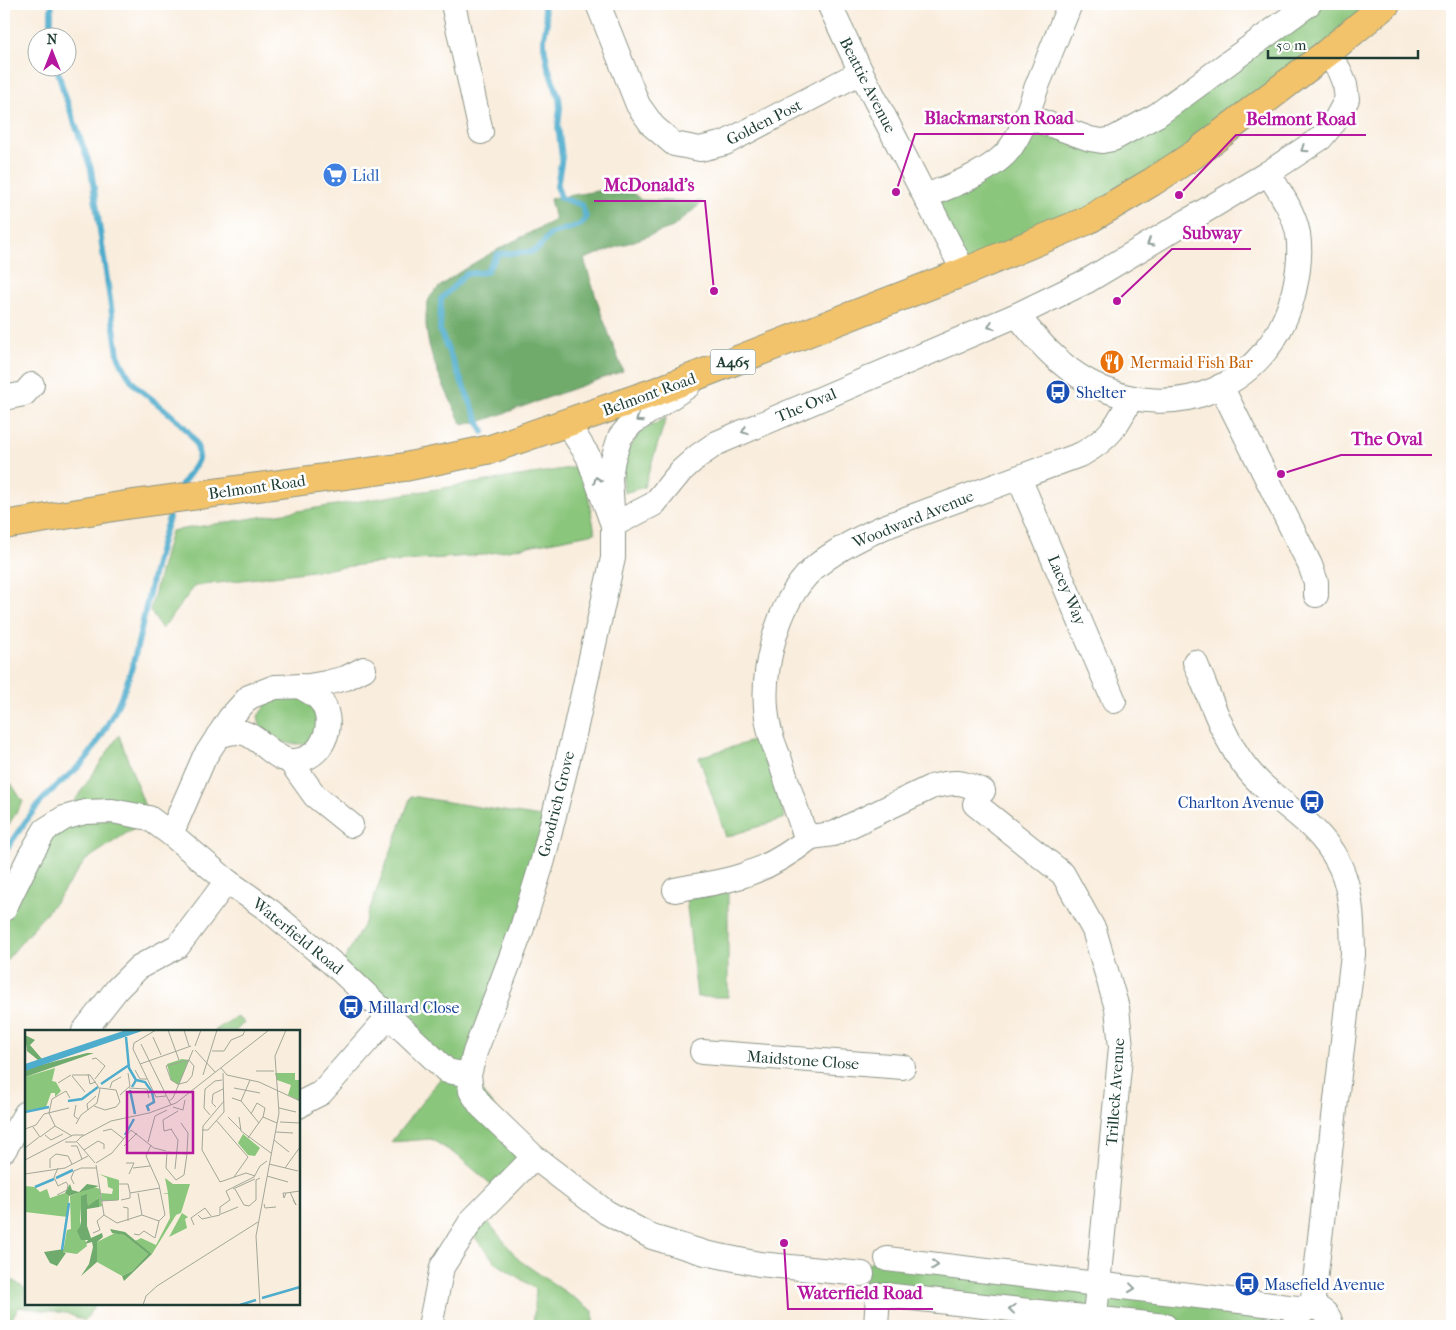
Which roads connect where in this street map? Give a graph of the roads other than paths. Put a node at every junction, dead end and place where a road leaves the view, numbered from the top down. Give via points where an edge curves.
1 (453, 4) edge
2 (598, 4) edge
3 (828, 4) edge
4 (1070, 4) edge
5 (1309, 4) edge
6 (1386, 4) edge
7 (1327, 53) junction
8 (861, 72) junction
9 (1026, 116) junction
10 (481, 132) dead end
11 (1268, 173) junction
12 (926, 196) junction
13 (964, 272) junction
14 (1017, 315) junction
15 (725, 366) junction
16 (32, 385) dead end
17 (1221, 386) junction
18 (4, 398) edge
19 (1131, 398) junction
20 (567, 424) junction
21 (1020, 478) junction
22 (4, 525) edge
23 (613, 525) junction
24 (1316, 595) dead end
25 (1195, 662) dead end
26 (364, 668) dead end
27 (299, 686) junction
28 (1114, 701) dead end
29 (218, 736) junction
30 (290, 761) junction
31 (351, 825) dead end
32 (171, 834) junction
33 (811, 837) junction
34 (227, 881) junction
35 (675, 890) dead end
36 (4, 909) edge
37 (390, 1015) junction
38 (85, 1030) edge
39 (702, 1052) dead end
40 (903, 1067) dead end
41 (469, 1075) junction
42 (300, 1105) edge
43 (25, 1115) edge
44 (4, 1150) edge
45 (534, 1157) junction
46 (887, 1259) junction
47 (862, 1274) junction
48 (1098, 1284) junction
49 (881, 1295) junction
50 (1304, 1314) edge
51 (1094, 1322) edge
52 (430, 1326) edge
53 (876, 1326) edge
54 (1165, 1326) edge
55 (1331, 1326) edge

1 - 10 street
2 - 8 street, Golden Post via 638,105 674,144 700,149 726,143
3 - 8 street, Beattie Avenue
4 - 9 street
5 - 9 street via 1157,115 1113,139 1090,139
6 - 7 highway, Belmont Road / A465
7 -> 11 street, The Oval via 1339,70 1347,99 1335,122 1321,138
7 - 13 highway, Belmont Road / A465 via 1195,154 1152,182 1086,221
8 - 12 street, Beattie Avenue
9 - 12 street via 1011,148 1001,159
11 -> 14 street, The Oval via 1087,280
11 - 17 street via 1290,211 1298,234 1299,255 1291,304 1269,348 1251,368
12 - 13 street, Beattie Avenue
13 - 15 highway, Belmont Road / A465
14 - 19 street via 1067,369 1089,382
14 -> 23 street, The Oval via 718,442 681,471 654,504
15 - 20 highway, Belmont Road / A465
15 -> 23 street, Goodrich Grove via 694,382 632,423 620,437 610,477
16 - 18 street via 24,394
17 - 19 street via 1182,400 1155,402
17 - 24 street via 1310,565 1316,582
19 - 21 street, Woodward Avenue via 1120,420 1097,445
20 - 22 highway, Belmont Road / A465 via 491,449 405,467
23 -> 20 street, Goodrich Grove via 588,456
21 - 28 street, Lacey Way
21 - 33 street, Woodward Avenue via 858,538 813,570 796,588 773,642 767,672 766,704 768,728 803,829
23 - 41 street, Goodrich Grove via 613,558 543,860
25 - 50 street via 1229,741 1243,764 1256,781 1323,837 1338,859 1350,899 1353,954
26 - 27 street via 346,678
27 - 29 street via 275,687 248,697
27 - 30 street via 319,697 326,710 328,724 324,741 316,753 302,760
29 - 30 street via 243,732
29 - 32 street via 204,758
30 - 31 street via 315,796
32 - 34 street, Waterfield Road
32 - 36 street, Waterfield Road via 149,818 112,810 64,818 45,830
33 - 35 street via 771,864 743,876
33 - 48 street, Trilleck Avenue via 834,834 931,787 964,783 1063,874 1094,930 1117,1008 1121,1047
34 - 37 street, Waterfield Road via 270,911
34 - 38 street via 178,946 139,967
37 - 41 street, Waterfield Road via 446,1071
37 - 42 street via 322,1094
39 - 40 street, Maidstone Close
41 - 45 street via 470,1091 481,1106
43 - 44 street
45 - 47 street via 606,1212 652,1237 705,1253 759,1264
45 - 52 street via 472,1220 442,1267
46 - 47 street via 872,1260 866,1264
46 -> 48 street
46 - 49 street via 897,1269 898,1284
47 - 49 street via 867,1290
48 -> 50 street
48 - 51 street, Trilleck Avenue
51 -> 49 street
49 - 53 street
50 - 55 street via 1318,1308 1328,1316
51 - 54 street

